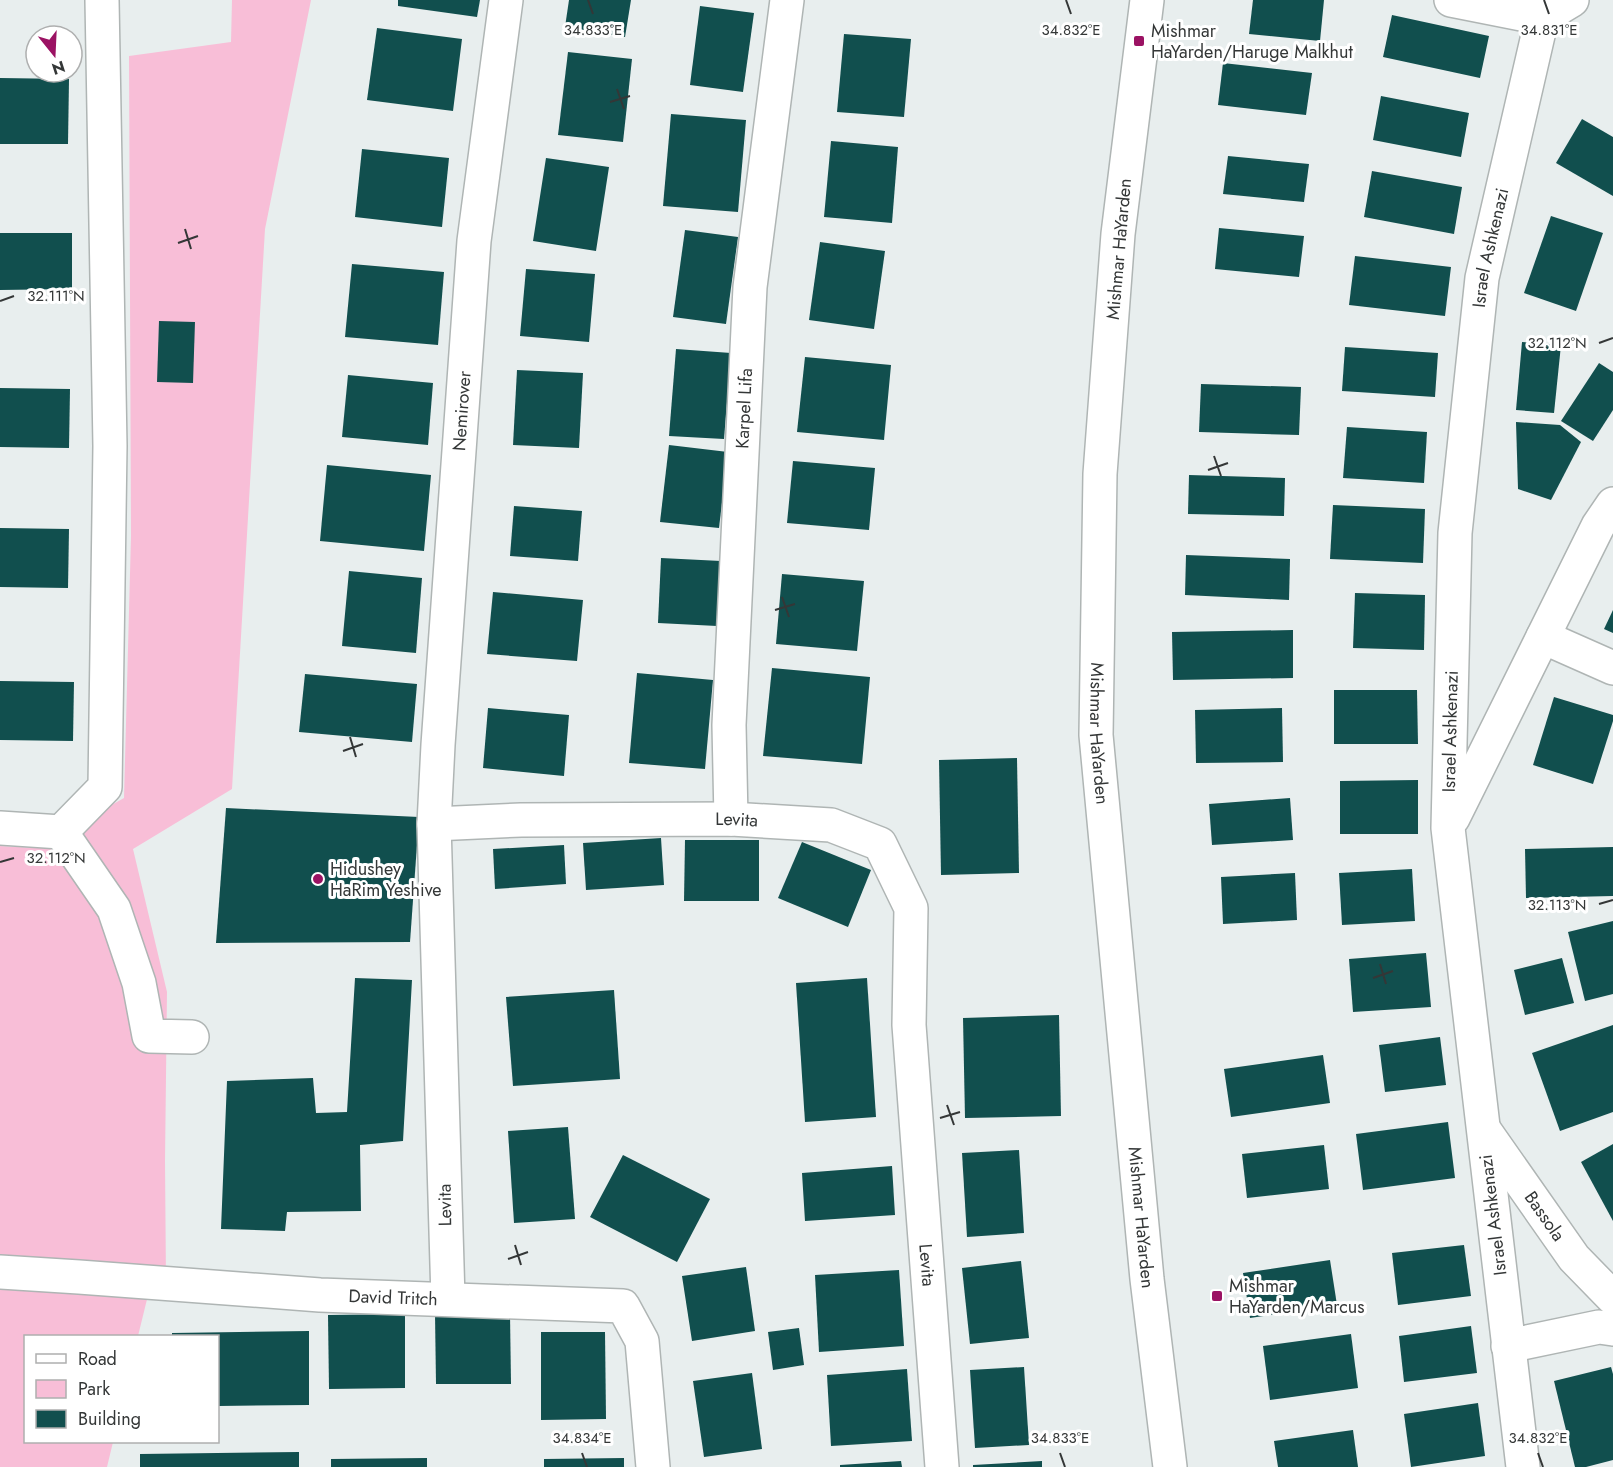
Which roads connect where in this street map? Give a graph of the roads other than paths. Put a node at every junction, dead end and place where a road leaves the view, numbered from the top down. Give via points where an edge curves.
1 (102, 0) edge
2 (506, 0) edge
3 (787, 0) edge
4 (1147, 0) edge
5 (1451, 0) edge
6 (1572, 0) edge
7 (1540, 9) edge
8 (1613, 504) edge
9 (1543, 637) junction
10 (1613, 668) edge
11 (730, 819) junction
12 (434, 824) junction
13 (0, 828) edge
14 (1448, 828) junction
15 (61, 832) junction
16 (192, 1037) dead end
17 (1483, 1127) junction
18 (0, 1272) edge
19 (1613, 1298) edge
20 (448, 1299) junction
21 (1613, 1329) edge
22 (1508, 1346) junction
23 (653, 1467) edge
24 (942, 1467) edge
25 (1170, 1467) edge
26 (1523, 1467) edge

1 - 15 street via 110,446 105,787
2 - 12 street, Nemirover via 474,241
3 - 11 street, Karpel Lifa via 750,286 729,725
4 - 25 street, Mishmar HaYarden via 1118,234 1100,474 1096,735 1146,1267
5 - 7 street
6 - 7 street
7 - 14 street, Israel Ashkenazi via 1482,278 1455,533
8 - 9 street via 1598,526
9 - 10 street
9 - 14 street
11 - 12 street, Levita
11 - 24 street, Levita via 831,825 880,844 911,908 909,1025
12 - 20 street, Levita
13 - 15 street
14 - 17 street, Israel Ashkenazi
15 - 16 street via 114,909 139,983 149,1036
17 - 19 street, Bassola via 1574,1258
17 - 22 street, Israel Ashkenazi
18 - 20 street, David Tritch
20 - 23 street, David Tritch via 623,1306 642,1341
21 - 22 street via 1599,1327
22 - 26 street, Israel Ashkenazi

